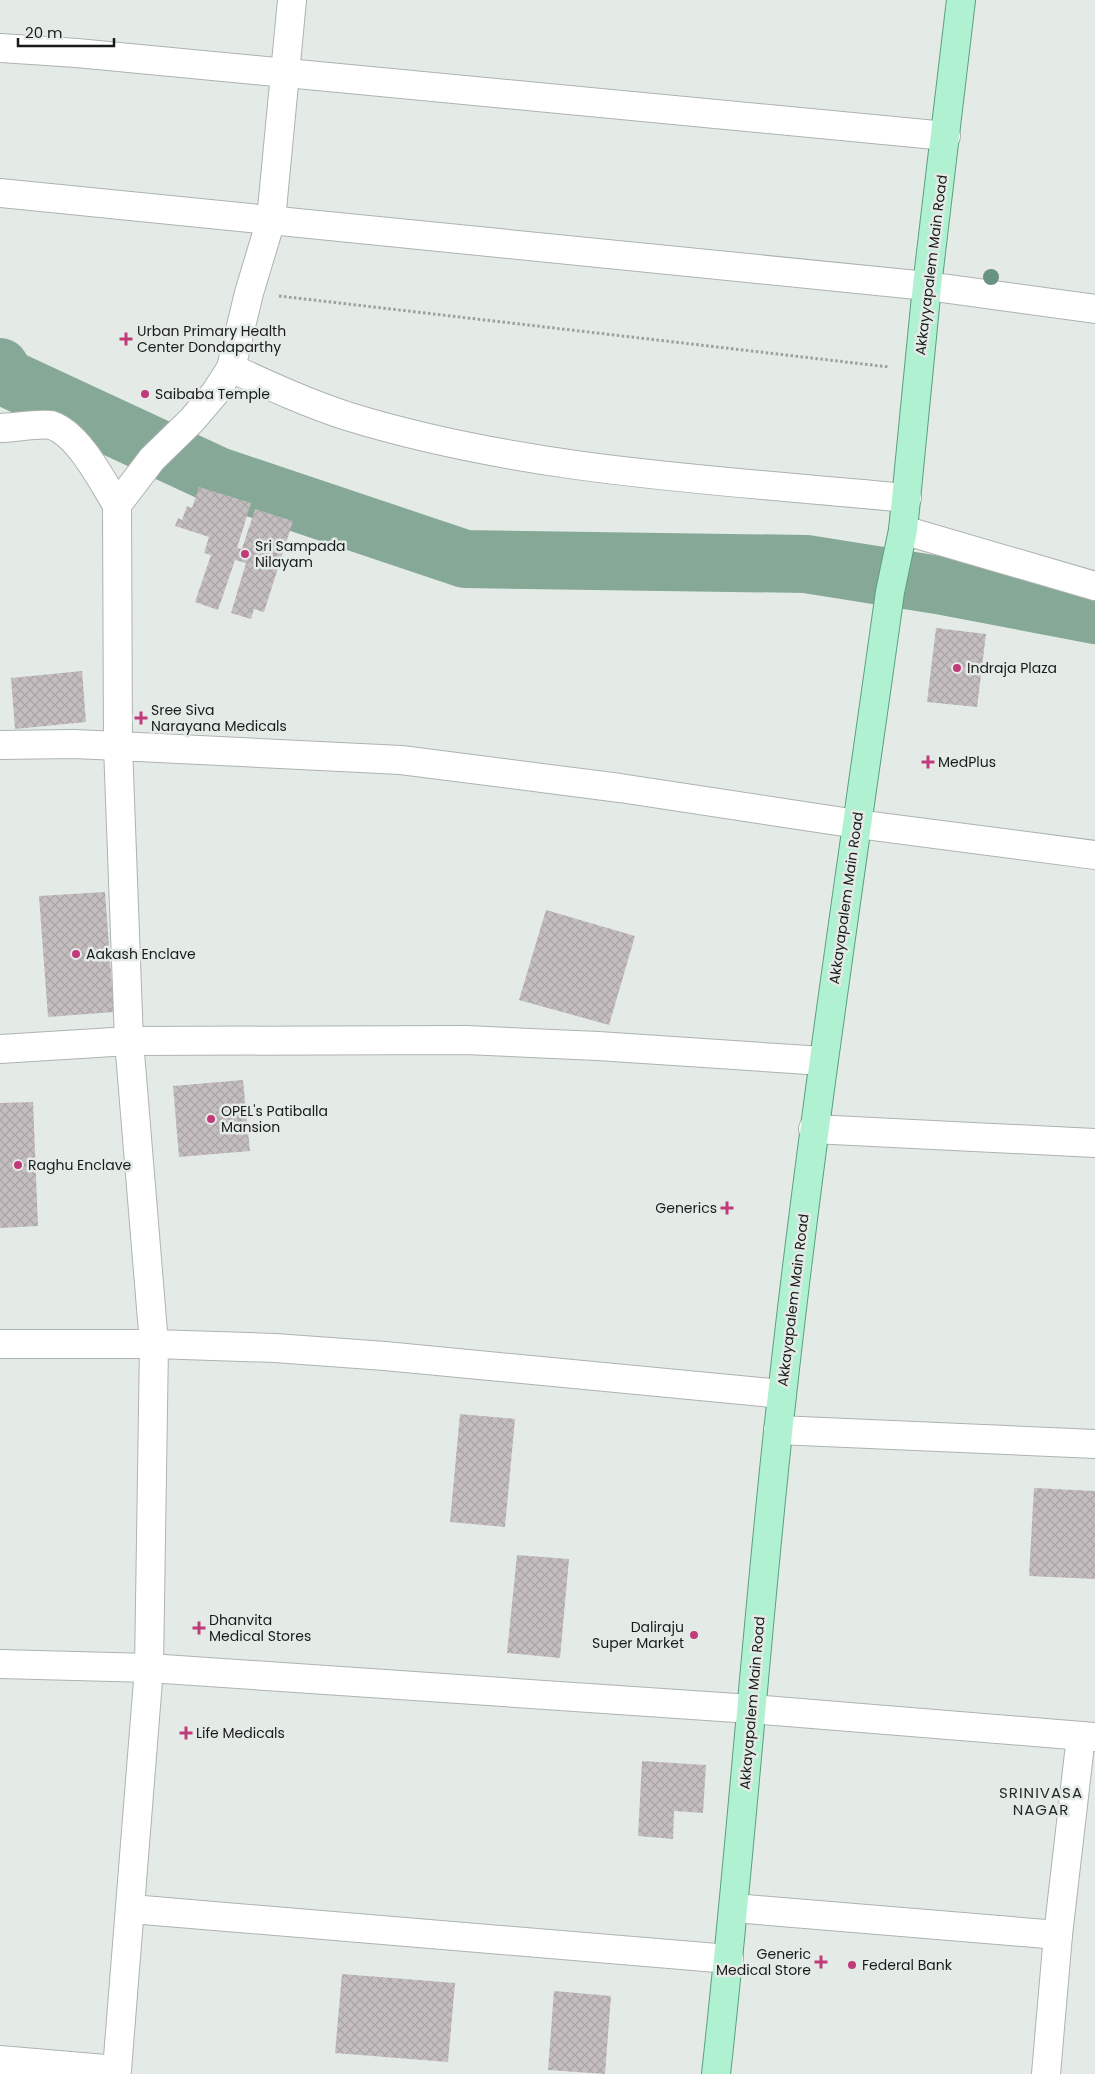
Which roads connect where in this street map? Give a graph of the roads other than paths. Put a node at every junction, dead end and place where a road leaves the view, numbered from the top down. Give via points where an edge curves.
1 (292, 0) edge
2 (961, 0) edge
3 (0, 48) edge
4 (286, 74) junction
5 (946, 136) junction
6 (0, 193) edge
7 (271, 220) junction
8 (927, 286) junction
9 (1095, 308) edge
10 (231, 368) junction
11 (0, 428) edge
12 (906, 498) junction
13 (117, 505) junction
14 (901, 539) junction
15 (1095, 586) edge
16 (0, 745) edge
17 (118, 746) junction
18 (857, 824) junction
19 (1095, 855) edge
20 (129, 1041) junction
21 (0, 1050) edge
22 (823, 1060) junction
23 (814, 1129) junction
24 (1095, 1143) edge
25 (0, 1344) edge
26 (154, 1344) junction
27 (782, 1394) junction
28 (778, 1430) junction
29 (1095, 1444) edge
30 (0, 1664) edge
31 (149, 1668) junction
32 (750, 1709) junction
33 (1088, 1737) edge
34 (734, 1908) junction
35 (130, 1909) junction
36 (1058, 1935) junction
37 (729, 1958) junction
38 (0, 2060) edge
39 (116, 2072) edge
40 (716, 2074) edge
41 (1046, 2074) edge

1 - 4 street
2 - 5 main road, Akkayyapalem Main Road
3 - 4 street
4 - 5 street
4 - 7 street
5 - 8 main road, Akkayyapalem Main Road
6 - 7 street
7 - 8 street
7 - 10 street
8 - 9 street
8 - 12 main road, Akkayyapalem Main Road
10 - 12 street via 349,416 418,436 522,457 602,469
10 - 13 street via 215,393 152,459
11 - 13 street via 49,425 66,433 80,448
12 - 14 main road, Akkayyapalem Main Road
13 - 17 street
14 - 15 street
14 - 18 main road, Akkayapalem Main Road via 890,592
16 - 17 street
17 - 18 street via 401,760 620,788
17 - 20 street
18 - 19 street
18 - 22 main road, Akkayapalem Main Road
20 - 21 street
20 - 22 street via 466,1040
20 - 26 street
22 - 23 main road, Akkayapalem Main Road
23 - 24 street
23 - 27 main road, Akkayapalem Main Road
25 - 26 street
26 - 27 street via 385,1356
26 - 31 street
27 - 28 main road, Akkayapalem Main Road
28 - 29 street
28 - 32 main road, Akkayapalem Main Road
30 - 31 street
31 - 32 street
31 - 35 street
32 - 33 street
32 - 34 main road, Akkayapalem Main Road
33 - 36 street
34 - 36 street
34 - 37 main road, Akkayapalem Main Road
35 - 37 street
35 - 39 street
36 - 41 street
37 - 40 main road, Akkayapalem Main Road
38 - 39 street

